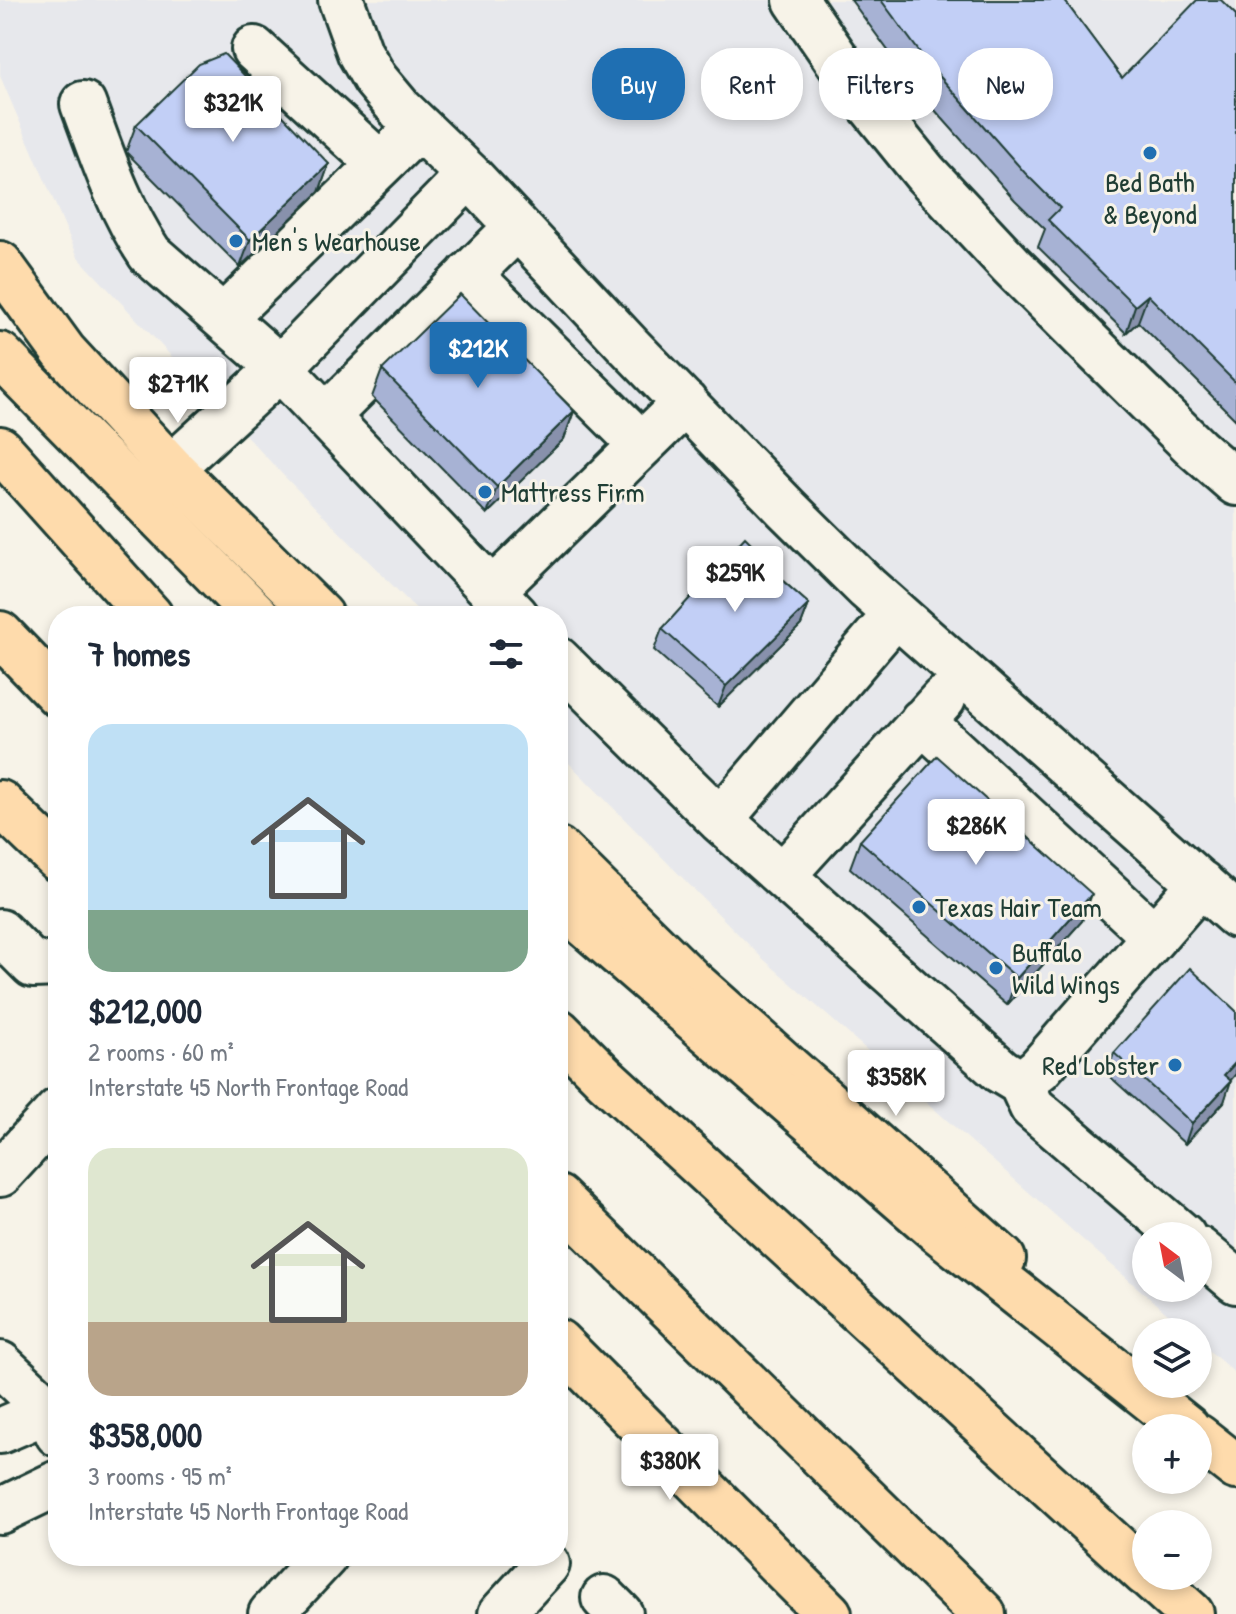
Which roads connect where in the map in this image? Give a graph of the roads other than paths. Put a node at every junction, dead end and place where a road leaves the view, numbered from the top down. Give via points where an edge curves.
1 (341, 0) edge
2 (796, 0) edge
3 (254, 49) dead end
4 (83, 104) dead end
5 (419, 127) junction
6 (380, 164) junction
7 (469, 175) junction
8 (517, 227) junction
9 (0, 264) edge
10 (469, 274) junction
11 (223, 318) junction
12 (0, 355) edge
13 (280, 368) junction
14 (685, 403) junction
15 (326, 417) junction
16 (642, 445) junction
17 (0, 449) edge
18 (171, 468) junction
19 (1236, 483) edge
20 (504, 604) edge
21 (141, 606) edge
22 (247, 606) edge
23 (311, 606) edge
24 (896, 614) junction
25 (0, 634) edge
26 (568, 670) edge
27 (964, 675) junction
28 (48, 684) edge
29 (922, 721) junction
30 (0, 803) edge
31 (720, 820) junction
32 (48, 849) edge
33 (568, 860) edge
34 (783, 875) junction
35 (1201, 883) junction
36 (568, 910) edge
37 (1236, 915) edge
38 (1154, 936) junction
39 (6, 949) edge
40 (48, 964) edge
41 (568, 1041) edge
42 (1021, 1083) junction
43 (48, 1122) edge
44 (0, 1174) edge
45 (568, 1208) edge
46 (1167, 1222) edge
47 (1212, 1261) edge
48 (1236, 1281) edge
49 (568, 1352) edge
50 (0, 1364) edge
51 (48, 1410) edge
52 (1169, 1414) edge
53 (1177, 1414) edge
54 (48, 1419) edge
55 (0, 1431) edge
56 (1212, 1446) edge
57 (1236, 1466) edge
58 (851, 1484) junction
59 (48, 1488) edge
60 (0, 1511) edge
61 (1132, 1561) edge
62 (316, 1566) edge
63 (545, 1566) edge
64 (1164, 1590) edge
65 (271, 1614) edge
66 (501, 1614) edge
67 (829, 1614) edge
68 (983, 1614) edge
69 (1010, 1614) edge
70 (1191, 1614) edge

1 - 5 lane via 375,79
2 - 19 lane via 857,89 925,173 1092,346
3 - 6 lane
4 - 11 lane via 136,234 150,254
5 - 6 lane
5 - 7 lane
6 - 11 lane
7 - 8 lane
7 - 13 lane
8 - 10 lane
8 - 14 lane
9 - 18 main road via 64,352
10 - 15 lane
10 - 16 lane
11 - 13 lane
12 - 22 main road
13 - 15 lane
13 - 18 lane
14 - 16 lane
14 - 24 lane
15 - 20 lane
16 - 20 lane
17 - 21 main road
18 - 23 main road
24 - 27 lane
24 - 31 lane
25 - 28 main road
26 - 31 lane
27 - 29 lane
27 - 35 lane
29 - 34 lane
29 - 38 lane
30 - 32 main road
31 - 34 lane
33 - 53 main road via 692,982
34 - 42 lane via 1001,1071
35 - 37 lane
35 - 38 lane
36 - 52 main road via 937,1230
38 - 42 lane
39 - 40 lane via 33,965
41 - 61 main road
42 - 46 lane via 1032,1107
43 - 44 lane
45 - 58 main road
47 - 48 lane
49 - 67 main road
50 - 51 lane
54 - 55 lane
56 - 57 main road
58 - 68 main road
58 - 69 main road
59 - 60 lane
62 - 65 lane
63 - 66 lane
64 - 70 main road

